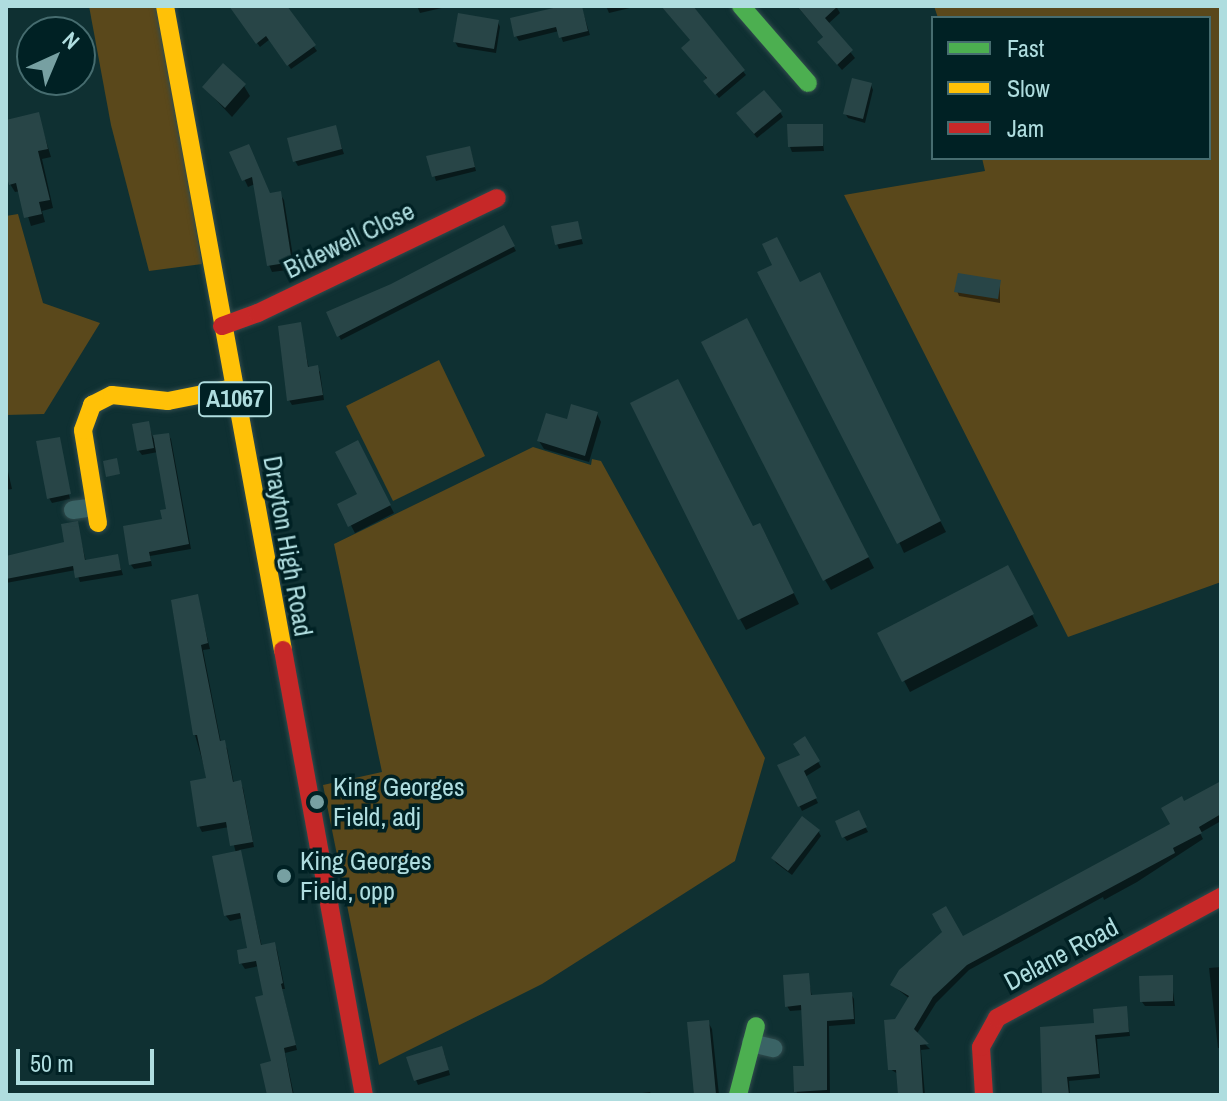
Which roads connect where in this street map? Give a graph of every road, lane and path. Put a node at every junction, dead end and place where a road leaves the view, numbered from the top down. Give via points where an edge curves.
1 (165, 6) edge
2 (741, 6) edge
3 (808, 83) dead end
4 (497, 198) dead end
5 (222, 326) junction
6 (233, 388) junction
7 (73, 510) dead end
8 (96, 515) joint
9 (1221, 897) edge
10 (754, 1034) joint
11 (773, 1048) dead end
12 (364, 1095) edge
13 (738, 1095) edge
14 (984, 1095) edge

1 - 5 main road, Drayton High Road / A1067
2 - 3 main road
4 - 5 main road, Bidewell Close
5 - 6 main road, Drayton High Road / A1067
6 - 8 main road via 168,401 112,395 92,405 83,430
6 - 12 main road, Drayton High Road / A1067
7 - 8 street
9 - 14 main road, Delane Road via 997,1018 981,1047
10 - 11 street
10 - 13 main road

